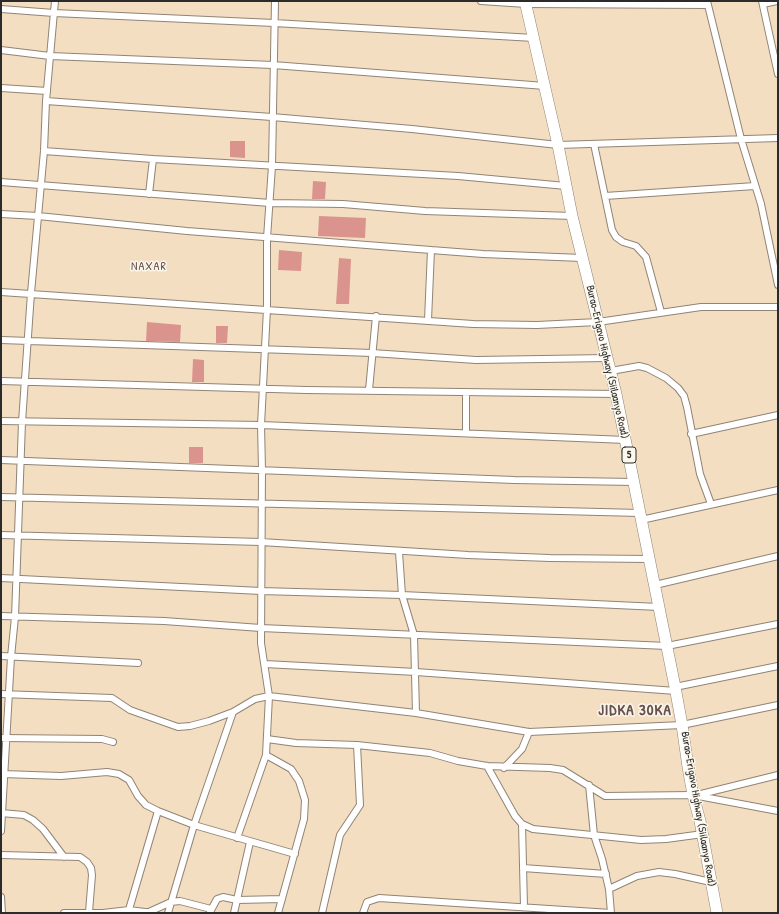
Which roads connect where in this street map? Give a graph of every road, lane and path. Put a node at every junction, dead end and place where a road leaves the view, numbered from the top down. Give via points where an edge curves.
1 (55, 1) edge
2 (275, 1) edge
3 (481, 1) edge
4 (777, 1) edge
5 (526, 2) edge
6 (612, 2) edge
7 (762, 2) edge
8 (708, 3) edge
9 (1, 9) edge
10 (54, 13) junction
11 (274, 23) junction
12 (534, 38) junction
13 (1, 50) edge
14 (50, 56) junction
15 (273, 65) junction
16 (778, 74) edge
17 (545, 86) junction
18 (1, 88) edge
19 (47, 91) junction
20 (46, 101) junction
21 (272, 117) junction
22 (778, 138) edge
23 (741, 139) junction
24 (594, 144) junction
25 (558, 145) junction
26 (44, 151) junction
27 (153, 159) junction
28 (272, 166) junction
29 (1, 182) edge
30 (40, 185) junction
31 (566, 186) junction
32 (755, 186) junction
33 (149, 194) junction
34 (605, 196) junction
35 (270, 203) junction
36 (1, 214) edge
37 (38, 216) junction
38 (572, 216) junction
39 (267, 238) junction
40 (431, 250) junction
41 (582, 258) junction
42 (778, 285) edge
43 (1, 292) edge
44 (31, 293) junction
45 (778, 307) edge
46 (267, 309) junction
47 (661, 312) junction
48 (376, 316) junction
49 (428, 320) junction
50 (598, 322) junction
51 (1, 340) edge
52 (28, 341) junction
53 (265, 349) junction
54 (372, 353) junction
55 (608, 358) junction
56 (611, 371) junction
57 (1, 381) edge
58 (25, 381) junction
59 (262, 388) junction
60 (369, 390) junction
61 (466, 393) junction
62 (616, 394) junction
63 (778, 415) edge
64 (1, 421) edge
65 (22, 422) junction
66 (260, 426) junction
67 (466, 433) junction
68 (691, 434) junction
69 (626, 440) junction
70 (1, 460) edge
71 (20, 460) junction
72 (262, 470) junction
73 (634, 482) junction
74 (778, 490) edge
75 (1, 497) edge
76 (19, 498) junction
77 (262, 503) junction
78 (711, 504) junction
79 (640, 517) junction
80 (1, 535) edge
81 (17, 536) junction
82 (261, 542) junction
83 (399, 552) junction
84 (778, 556) edge
85 (649, 558) junction
86 (1, 578) edge
87 (15, 579) junction
88 (655, 584) junction
89 (260, 591) junction
90 (402, 595) junction
91 (659, 607) junction
92 (1, 616) edge
93 (14, 617) junction
94 (778, 624) edge
95 (261, 628) junction
96 (414, 635) junction
97 (667, 646) junction
98 (1, 656) edge
99 (11, 657) junction
100 (138, 663) dead end
101 (265, 664) junction
102 (778, 666) edge
103 (416, 672) junction
104 (676, 689) junction
105 (1, 694) edge
106 (9, 694) junction
107 (269, 696) junction
108 (778, 706) edge
109 (233, 712) junction
110 (416, 713) junction
111 (682, 725) junction
112 (529, 732) junction
113 (4, 738) edge
114 (267, 739) junction
115 (113, 742) dead end
116 (357, 745) junction
117 (266, 755) junction
118 (487, 766) junction
119 (504, 768) junction
120 (3, 774) edge
121 (778, 775) edge
122 (589, 785) junction
123 (694, 796) junction
124 (158, 811) junction
125 (778, 811) edge
126 (2, 813) edge
127 (522, 824) junction
128 (194, 825) junction
129 (1, 831) edge
130 (703, 834) junction
131 (594, 835) junction
132 (237, 838) junction
133 (250, 842) junction
134 (295, 854) junction
135 (1, 855) edge
136 (64, 857) junction
137 (523, 868) junction
138 (606, 874) junction
139 (711, 882) junction
140 (609, 889) junction
141 (1, 897) edge
142 (282, 899) junction
143 (237, 900) junction
144 (171, 902) junction
145 (524, 907) junction
146 (129, 911) edge
147 (210, 911) edge
148 (89, 912) edge
149 (2, 913) edge
150 (64, 913) edge
151 (103, 913) edge
152 (168, 913) edge
153 (234, 913) edge
154 (278, 913) edge
155 (322, 913) edge
156 (363, 913) edge
157 (611, 913) edge
158 (717, 913) edge

1 - 10 street
2 - 11 street
3 - 5 street
4 - 7 street
5 - 6 street
5 - 12 highway, Burao-Erigavo Highway (Siilaanyo Road) / 5
6 - 8 street
7 - 16 street
8 - 23 street
9 - 10 street
10 - 11 street
10 - 14 street
11 - 12 street
11 - 15 street
12 - 17 highway, Burao-Erigavo Highway (Siilaanyo Road) / 5
13 - 14 street
14 - 15 street
14 - 19 street
15 - 17 street
15 - 21 street
17 - 25 highway, Burao-Erigavo Highway (Siilaanyo Road) / 5
18 - 19 street
19 - 20 street
20 - 21 street
20 - 26 street
21 - 25 street
21 - 28 street
22 - 23 street
23 - 24 street
23 - 32 street
24 - 25 street
24 - 34 street
25 - 31 highway, Burao-Erigavo Highway (Siilaanyo Road) / 5
26 - 27 street
26 - 30 street
27 - 28 street
27 - 33 street
28 - 31 street via 458,176
28 - 35 street
29 - 30 street
30 - 33 street
30 - 37 street
31 - 38 highway, Burao-Erigavo Highway (Siilaanyo Road) / 5
32 - 34 street
32 - 42 street
33 - 35 street
34 - 47 street via 612,230 616,237 636,246 646,257
35 - 38 street via 343,204 425,211
35 - 39 street
36 - 37 street
37 - 39 street
37 - 44 street
38 - 41 highway, Burao-Erigavo Highway (Siilaanyo Road) / 5
39 - 40 street
39 - 46 street
40 - 41 street
40 - 49 street
41 - 50 highway, Burao-Erigavo Highway (Siilaanyo Road) / 5
43 - 44 street
44 - 46 street
44 - 52 street
45 - 47 street via 701,307
46 - 48 street
46 - 53 street
47 - 50 street
48 - 49 street
48 - 54 street
49 - 50 street via 472,324
50 - 55 highway, Burao-Erigavo Highway (Siilaanyo Road) / 5
51 - 52 street
52 - 53 street
52 - 58 street
53 - 54 street
53 - 59 street
54 - 55 street via 476,360
54 - 60 street
55 - 56 highway, Burao-Erigavo Highway (Siilaanyo Road) / 5
56 - 62 highway, Burao-Erigavo Highway (Siilaanyo Road) / 5
56 - 68 street via 639,366 666,378 684,396
57 - 58 street
58 - 59 street
58 - 65 street
59 - 60 street
59 - 66 street
60 - 61 street
61 - 62 street
61 - 67 street
62 - 69 highway, Burao-Erigavo Highway (Siilaanyo Road) / 5
63 - 68 street
64 - 65 street
65 - 66 street
65 - 71 street
66 - 67 street
66 - 72 street
67 - 69 street
68 - 78 street via 700,474
69 - 73 highway, Burao-Erigavo Highway (Siilaanyo Road) / 5
70 - 71 street
71 - 72 street
71 - 76 street
72 - 73 street
72 - 77 street
73 - 79 highway, Burao-Erigavo Highway (Siilaanyo Road) / 5
74 - 78 street
75 - 76 street
76 - 77 street
76 - 81 street
77 - 79 street
77 - 82 street
78 - 79 street
79 - 85 highway, Burao-Erigavo Highway (Siilaanyo Road) / 5
80 - 81 street
81 - 82 street
81 - 87 street
82 - 83 street
82 - 89 street
83 - 85 street via 550,558
83 - 90 street
84 - 88 street
85 - 88 highway, Burao-Erigavo Highway (Siilaanyo Road) / 5
86 - 87 street
87 - 89 street
87 - 93 street
88 - 91 highway, Burao-Erigavo Highway (Siilaanyo Road) / 5
89 - 90 street
89 - 95 street
90 - 91 street
90 - 96 street
91 - 97 highway, Burao-Erigavo Highway (Siilaanyo Road) / 5
92 - 93 street
93 - 95 street via 164,621
93 - 99 street
94 - 97 street
95 - 96 street
95 - 101 street
96 - 97 street
96 - 103 street
97 - 104 highway, Burao-Erigavo Highway (Siilaanyo Road) / 5
98 - 99 street
99 - 100 street
99 - 106 street
101 - 103 street
101 - 107 street
102 - 104 street
103 - 104 street
103 - 110 street
104 - 111 highway, Burao-Erigavo Highway (Siilaanyo Road) / 5
105 - 106 street
106 - 109 street via 112,698 130,710 178,727 209,721
106 - 113 street
107 - 109 street via 255,699
107 - 110 street
107 - 114 street
108 - 111 street
109 - 128 street
110 - 112 street
111 - 112 street
111 - 123 highway, Burao-Erigavo Highway (Siilaanyo Road) / 5
112 - 119 street via 522,749
113 - 115 street via 102,739
113 - 120 street
114 - 116 street via 296,743
114 - 117 street
116 - 118 street via 430,753
116 - 155 street via 360,805 340,835
117 - 132 street
117 - 134 street via 291,768 300,781 305,800 304,819
118 - 119 street
118 - 127 street
119 - 122 street via 563,770
120 - 124 street via 119,774 129,780 146,804
120 - 126 street
121 - 123 street
122 - 123 street via 605,796
122 - 131 street
123 - 125 street
123 - 130 highway, Burao-Erigavo Highway (Siilaanyo Road) / 5
124 - 128 street
124 - 146 street
126 - 129 street
126 - 136 street via 24,815 33,820 43,828
127 - 131 street via 532,829
127 - 137 street
128 - 132 street
128 - 144 street
130 - 131 street via 641,840
130 - 139 highway, Burao-Erigavo Highway (Siilaanyo Road) / 5
131 - 138 street
132 - 133 street
133 - 134 street
133 - 143 street
134 - 142 street
135 - 136 street
136 - 148 street via 80,857 91,868
137 - 138 street
137 - 145 street
138 - 140 street
139 - 140 street via 659,872 637,876
139 - 158 highway, Burao-Erigavo Highway (Siilaanyo Road) / 5
140 - 157 street
141 - 149 street
142 - 143 street
142 - 154 street
143 - 147 street via 220,897
143 - 153 street
144 - 146 street via 149,912
144 - 147 street via 180,901
144 - 152 street
145 - 156 street via 379,898 367,902
145 - 157 street
146 - 151 street
148 - 150 street
148 - 151 street

